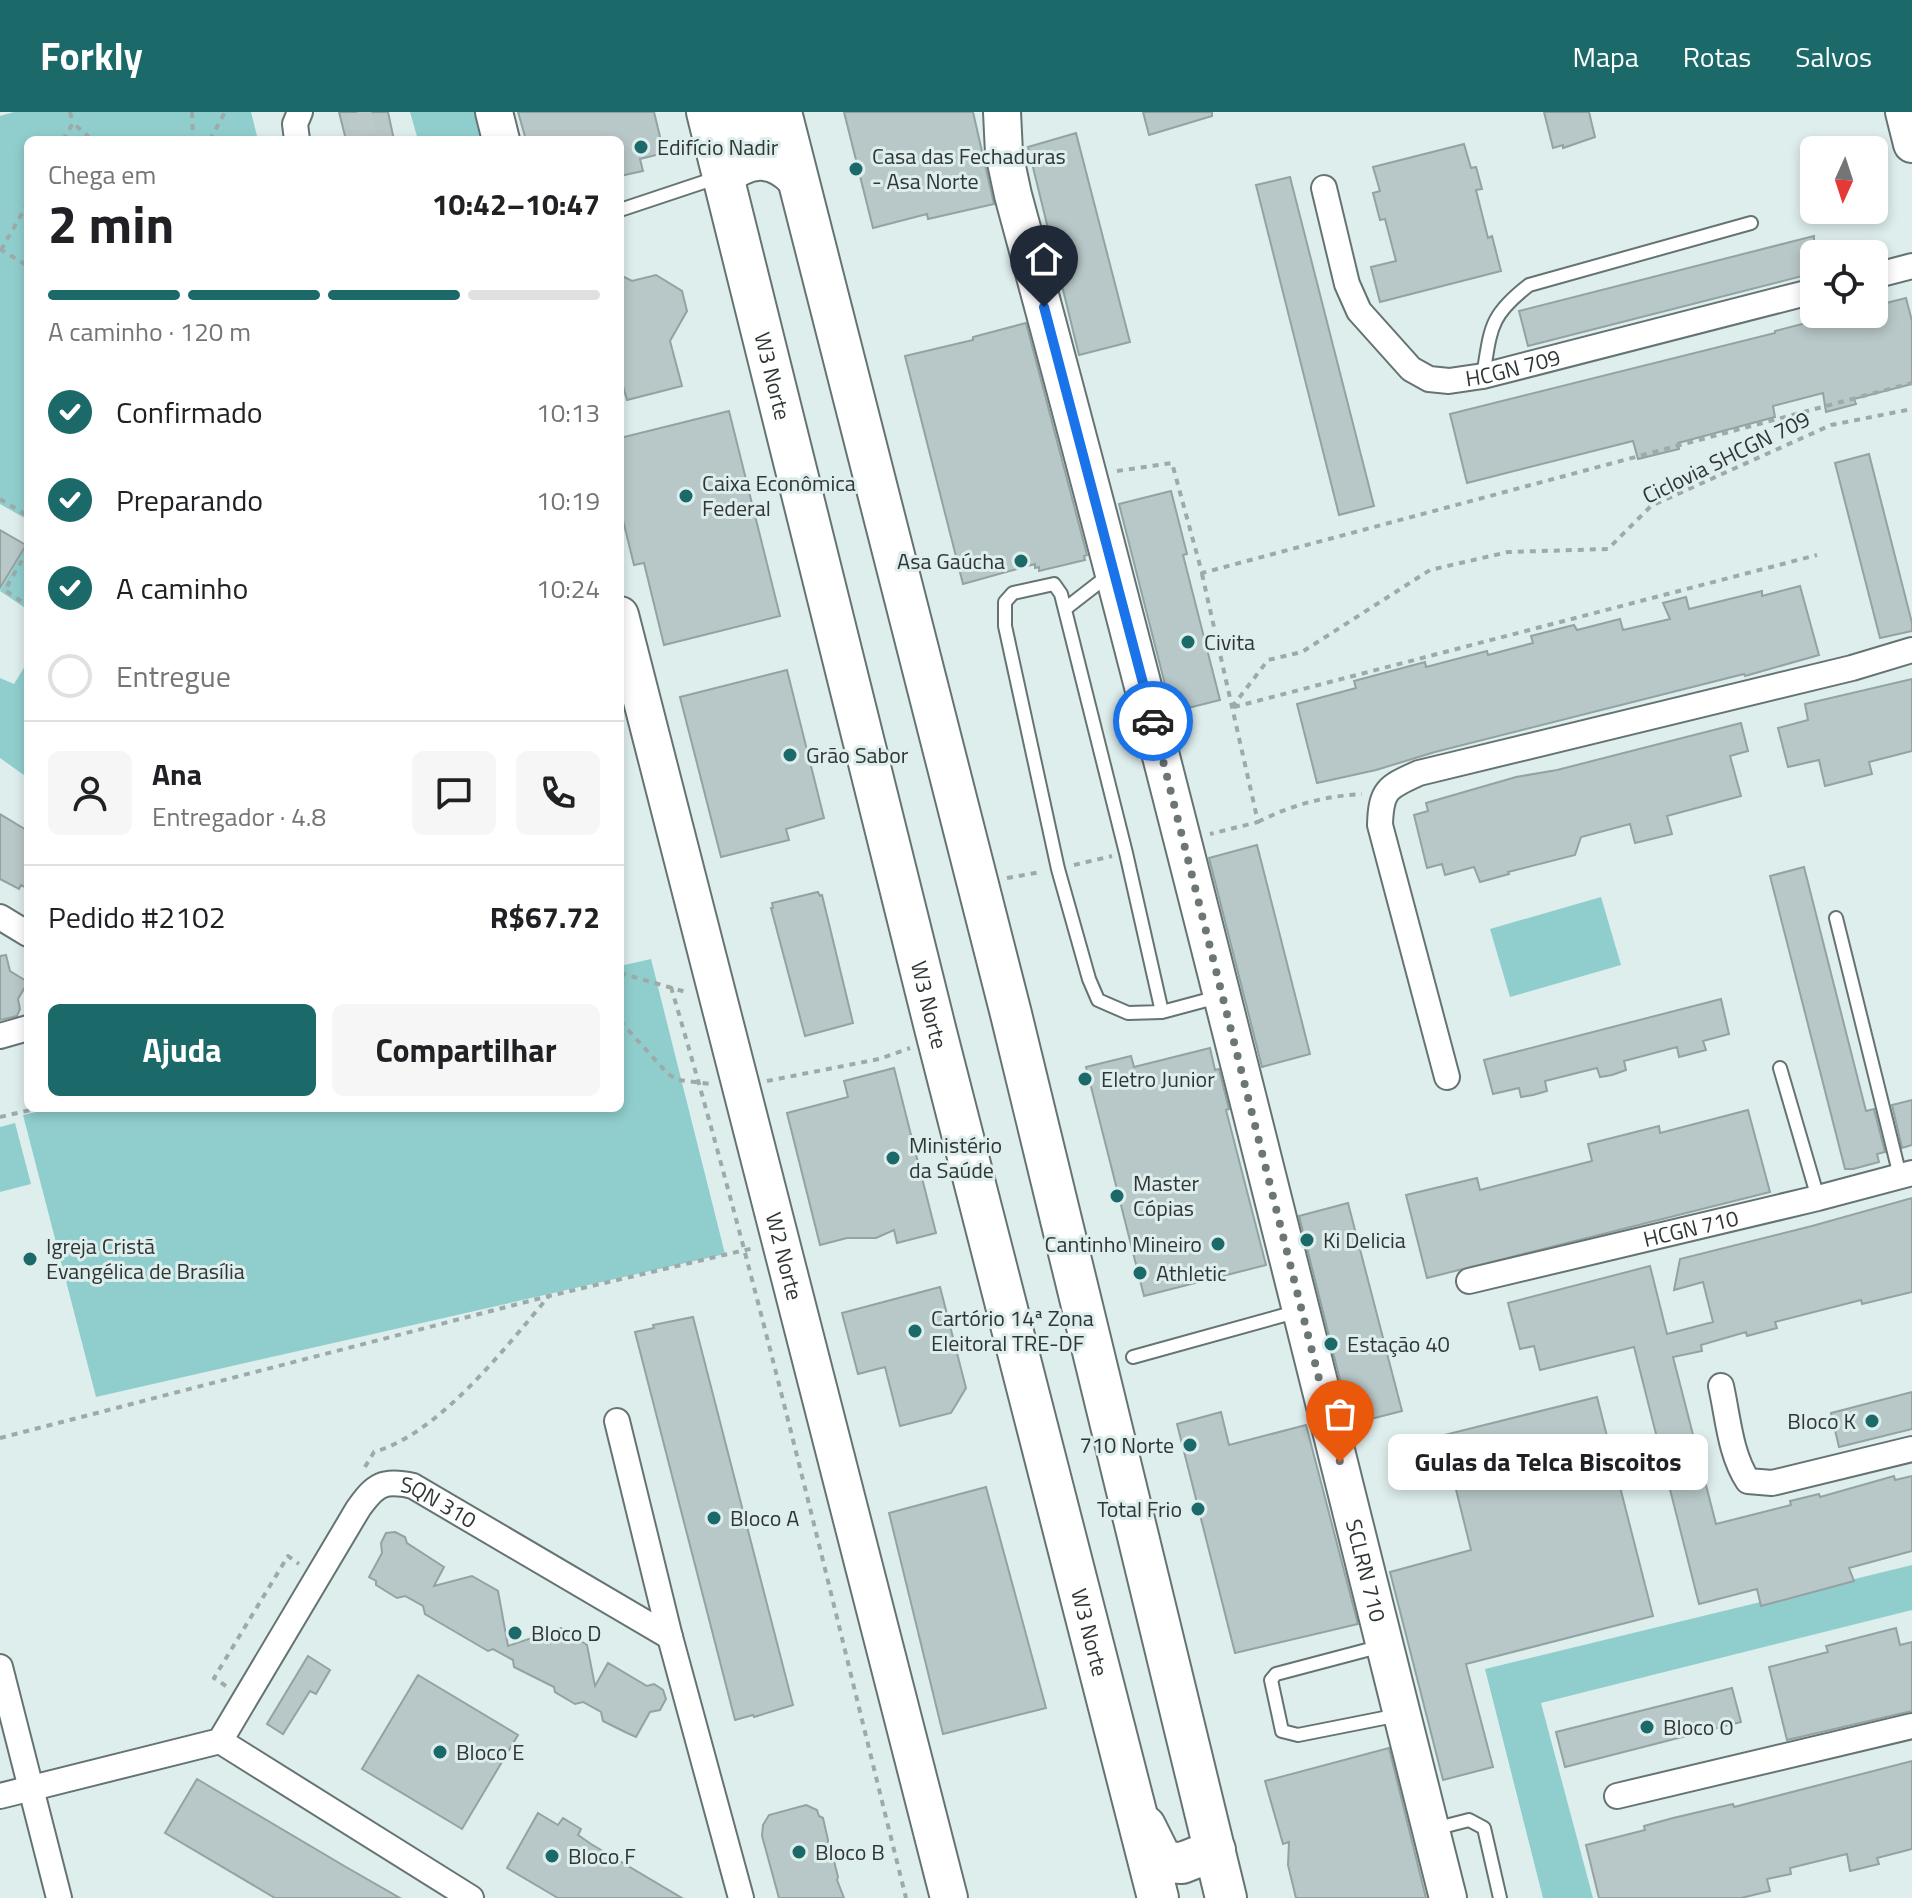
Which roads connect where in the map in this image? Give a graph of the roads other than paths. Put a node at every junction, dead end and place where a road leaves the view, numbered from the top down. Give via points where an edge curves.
1 (300, 112) edge
2 (494, 112) edge
3 (707, 112) edge
4 (721, 112) edge
5 (768, 112) edge
6 (781, 112) edge
7 (1002, 112) edge
8 (1904, 112) edge
9 (296, 136) edge
10 (500, 136) edge
11 (1912, 144) edge
12 (723, 176) junction
13 (795, 176) junction
14 (1324, 188) dead end
15 (624, 209) edge
16 (1751, 223) dead end
17 (1912, 266) edge
18 (1888, 272) edge
19 (1800, 295) edge
20 (1483, 376) junction
21 (1115, 571) junction
22 (1065, 609) junction
23 (624, 631) edge
24 (1912, 650) edge
25 (0, 917) edge
26 (1836, 918) dead end
27 (24, 932) edge
28 (1223, 996) junction
29 (1162, 1012) junction
30 (24, 1029) edge
31 (0, 1036) edge
32 (1780, 1068) dead end
33 (1447, 1077) dead end
34 (1906, 1174) edge
35 (1818, 1198) junction
36 (1469, 1281) dead end
37 (1302, 1310) junction
38 (1133, 1357) dead end
39 (1721, 1386) dead end
40 (617, 1421) dead end
41 (1912, 1449) edge
42 (670, 1637) junction
43 (1385, 1645) junction
44 (0, 1667) edge
45 (1402, 1714) junction
46 (1912, 1726) edge
47 (220, 1741) junction
48 (30, 1789) junction
49 (1130, 1794) junction
50 (0, 1796) edge
51 (1617, 1796) dead end
52 (1431, 1830) junction
53 (1221, 1877) edge
54 (59, 1898) edge
55 (471, 1898) edge
56 (741, 1898) edge
57 (949, 1898) edge
58 (1158, 1898) edge
59 (1166, 1898) edge
60 (1448, 1898) edge
61 (1500, 1898) edge

1 - 9 street
2 - 10 street
3 - 12 main road, W3 Norte
4 - 5 main road via 732,125 745,126
6 - 13 main road
7 - 21 street, SCLRN 710 via 1013,195
8 - 11 street
12 - 13 main road via 761,158
12 - 15 lane
12 - 49 main road, W3 Norte
13 - 53 main road via 977,884
14 - 20 street, HCGN 709 via 1347,284 1359,311 1411,369 1429,379
16 - 20 lane via 1529,285 1498,315
17 - 18 street
19 - 20 street, HCGN 709
21 - 22 lane
21 - 28 street, SCLRN 710
22 - 29 lane
22 - 29 lane via 1054,584 1013,593 1004,611 1058,869 1098,1000 1128,1013
23 - 57 street, W2 Norte
24 - 33 street via 1419,773 1385,792 1380,825
25 - 27 street
26 - 34 lane
28 - 29 lane
28 - 37 street, SCLRN 710
30 - 31 street
32 - 35 lane
34 - 35 street, HCGN 710
35 - 36 street, HCGN 710
37 - 38 lane
37 - 43 street, SCLRN 710
39 - 41 street via 1739,1468 1748,1481 1772,1483
40 - 42 street
42 - 47 street, SQN 310 via 413,1486 384,1484 358,1509
42 - 56 street
43 - 45 street, SCLRN 710
43 - 45 lane via 1276,1674 1271,1680 1282,1731 1298,1735
44 - 48 street
45 - 52 street, SCLRN 710
46 - 51 street
47 - 48 street
47 - 55 street
48 - 50 street
48 - 54 street
49 - 53 main road via 1163,1862
49 - 58 main road, W3 Norte
52 - 60 street, SCLRN 710
52 - 61 lane via 1469,1820 1484,1828
53 - 59 main road

